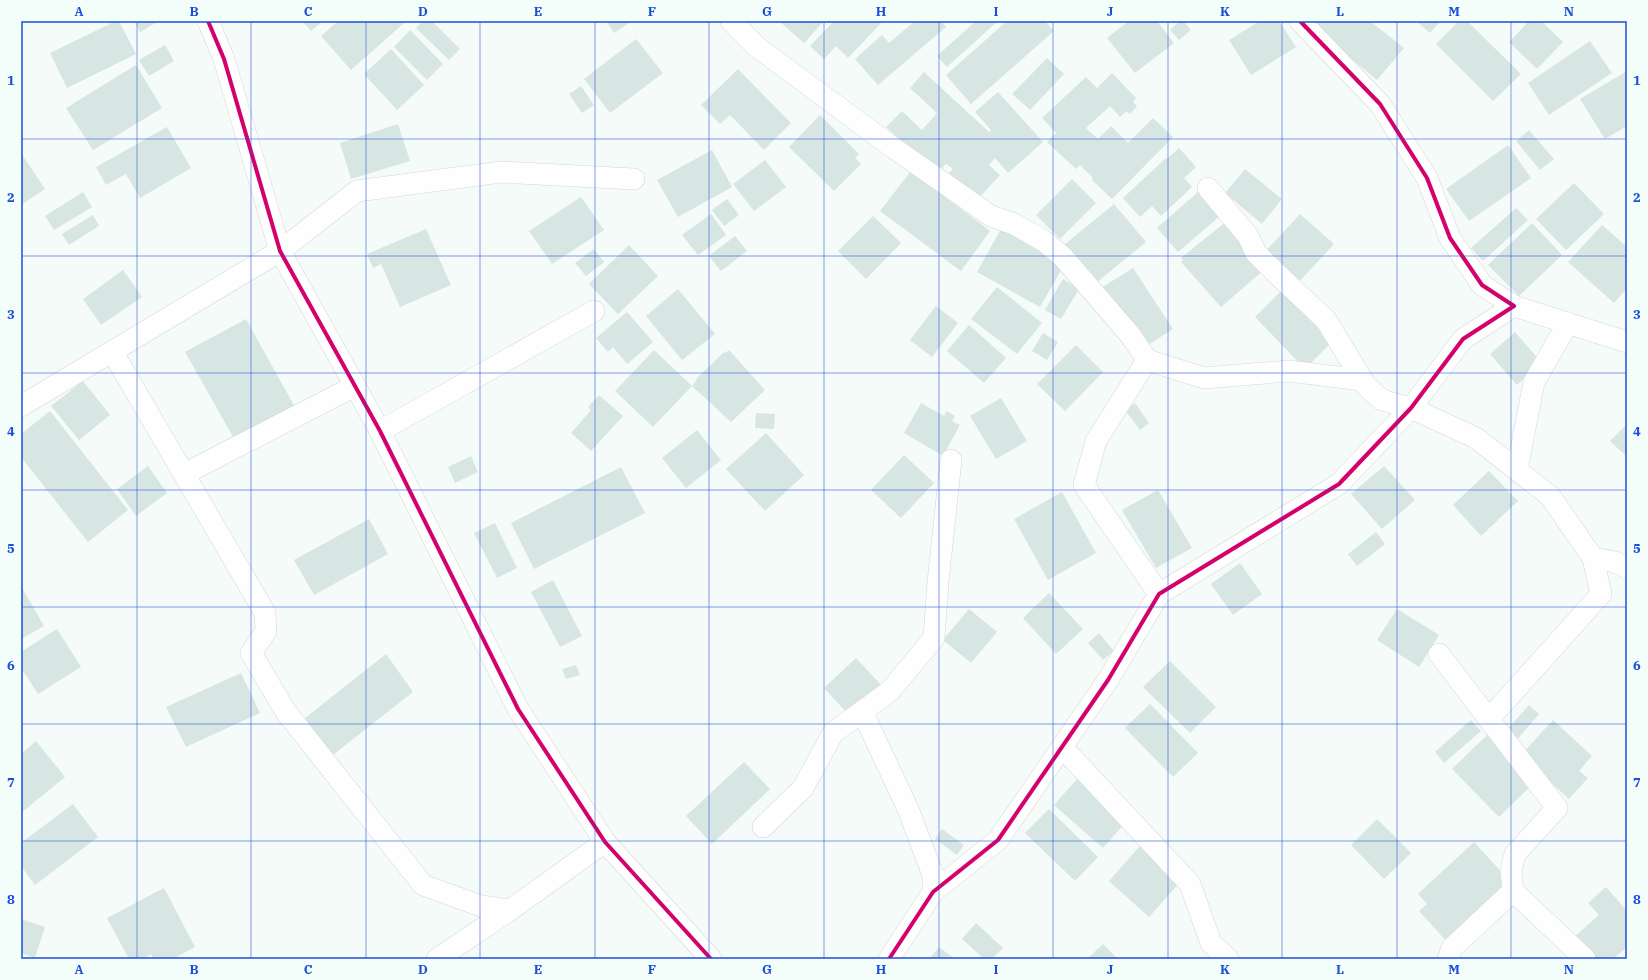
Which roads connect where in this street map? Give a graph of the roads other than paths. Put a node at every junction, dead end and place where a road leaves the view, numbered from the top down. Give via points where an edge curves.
1 (208, 21) edge
2 (731, 21) edge
3 (1300, 21) edge
4 (634, 179) dead end
5 (1208, 188) dead end
6 (280, 251) junction
7 (1514, 306) junction
8 (594, 311) dead end
9 (1568, 323) junction
10 (1627, 342) edge
11 (112, 351) junction
12 (1147, 360) junction
13 (1362, 380) junction
14 (355, 386) junction
15 (21, 406) edge
16 (1411, 408) junction
17 (380, 431) junction
18 (951, 460) dead end
19 (1517, 470) junction
20 (184, 474) junction
21 (1594, 558) junction
22 (1627, 568) edge
23 (1159, 594) junction
24 (1439, 654) dead end
25 (862, 712) junction
26 (1489, 719) junction
27 (1062, 747) junction
28 (763, 827) dead end
29 (605, 842) junction
30 (1513, 891) junction
31 (933, 892) junction
32 (510, 910) junction
33 (438, 959) edge
34 (711, 959) edge
35 (889, 959) edge
36 (1228, 959) edge
37 (1448, 959) edge
38 (1585, 959) edge

1 - 6 street via 224,59
2 - 12 street via 757,47 901,153 991,216 1014,224 1052,247 1131,336
3 - 7 street via 1380,104 1427,178 1450,238 1482,285
4 - 6 street via 501,172 357,192
5 - 13 street via 1248,236 1256,252 1326,320
6 - 11 street
6 - 14 street
7 - 9 street
7 - 16 street via 1463,339
8 - 17 street
9 - 10 street
9 - 19 street via 1534,382
11 - 15 street
11 - 20 street
12 - 13 street via 1204,378 1289,371
12 - 23 street via 1096,441 1084,485
13 - 16 street via 1382,400
14 - 17 street
14 - 20 street
16 - 19 street via 1476,438
16 - 23 street via 1339,484
17 - 29 street via 518,709
18 - 25 street via 934,638 890,691
19 - 21 street via 1550,496
20 - 32 street via 265,613 266,631 250,653 286,712 423,885 481,906
21 - 22 street via 1615,562
21 - 26 street via 1601,594
23 - 27 street via 1108,680
24 - 26 street
25 - 28 street via 833,733 803,788
25 - 31 street via 908,809 933,875
26 - 30 street via 1557,808 1515,854 1511,871
27 - 31 street via 998,840
27 - 36 street via 1190,884 1211,943
29 - 32 street
29 - 34 street
30 - 37 street via 1452,948
30 - 38 street
31 - 35 street
32 - 33 street

